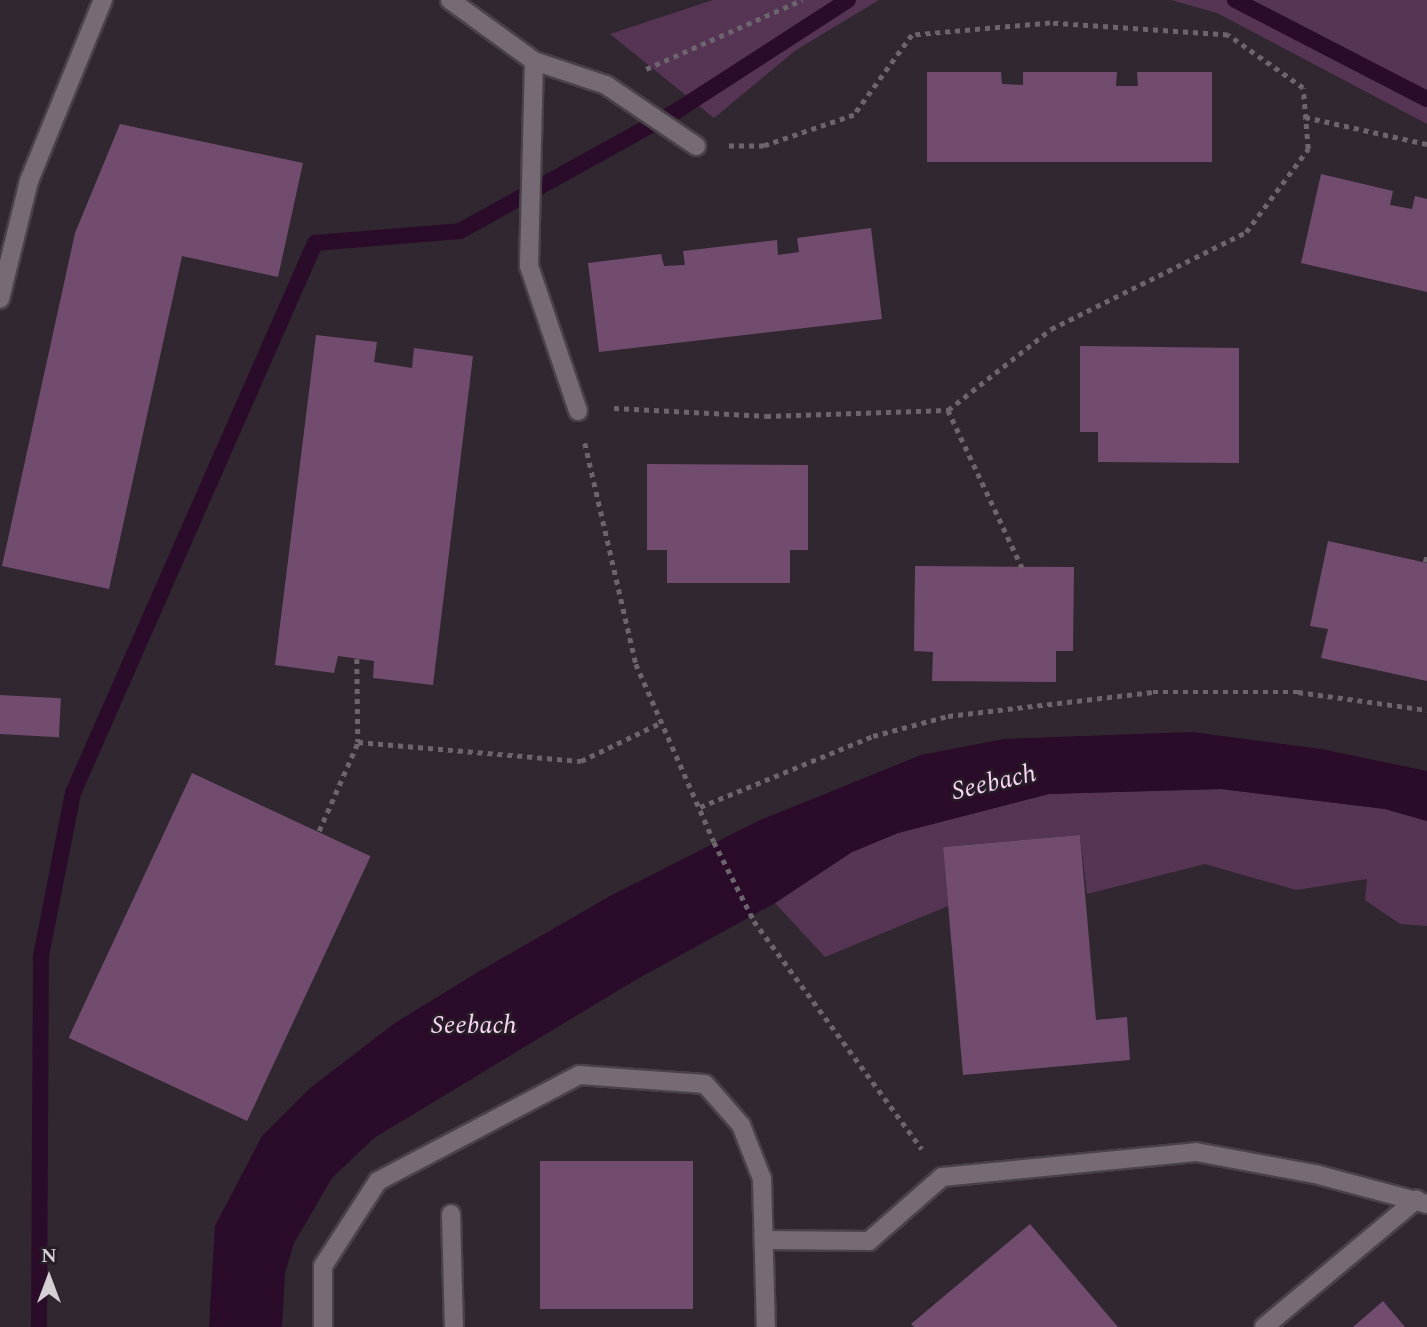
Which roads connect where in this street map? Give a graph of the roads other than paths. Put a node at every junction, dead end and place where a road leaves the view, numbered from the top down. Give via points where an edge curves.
1 (103, 0) edge
2 (450, 0) edge
3 (534, 61) junction
4 (696, 146) road end
5 (0, 299) edge
6 (578, 411) road end
7 (1422, 1202) edge
8 (451, 1214) dead end
9 (765, 1240) junction
10 (323, 1327) edge
11 (454, 1327) edge
12 (766, 1327) edge
13 (1264, 1327) edge

1 - 5 street via 29,181
2 - 3 street
3 - 4 street via 606,85
3 - 6 street via 529,266
7 - 9 street via 1196,1152 942,1177 869,1241
7 - 13 street
8 - 11 street
9 - 10 street via 762,1179 741,1125 705,1084 579,1075 378,1181 323,1266
9 - 12 street

